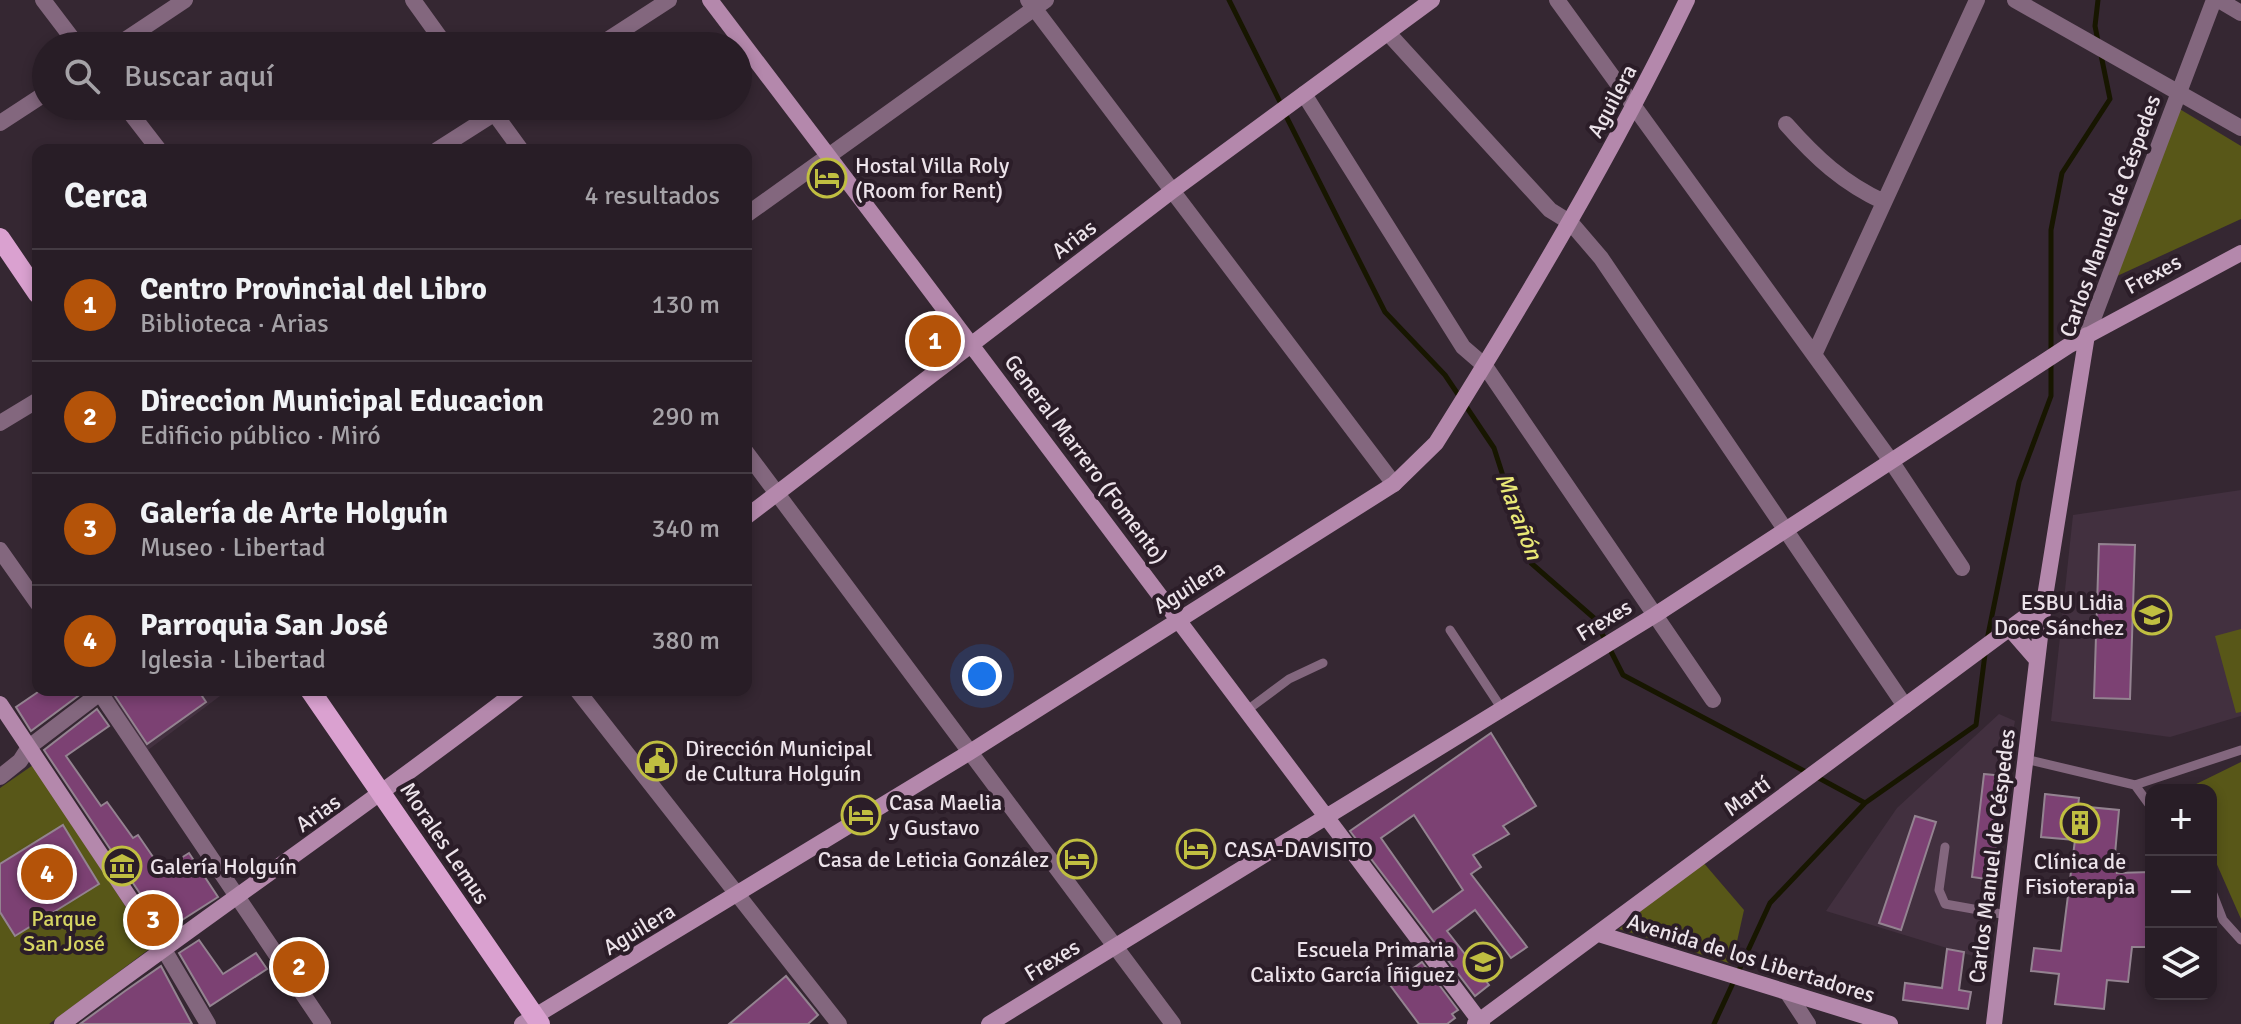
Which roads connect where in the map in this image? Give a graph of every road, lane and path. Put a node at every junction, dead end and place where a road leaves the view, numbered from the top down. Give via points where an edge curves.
1 (43, 0) edge
2 (185, 0) edge
3 (413, 0) edge
4 (669, 0) edge
5 (710, 0) edge
6 (1432, 0) edge
7 (1557, 0) edge
8 (1687, 0) edge
9 (1977, 0) edge
10 (2015, 0) edge
11 (2216, 0) edge
12 (1036, 3) edge
13 (2241, 13) edge
14 (67, 32) edge
15 (137, 32) edge
16 (436, 32) edge
17 (620, 32) edge
18 (734, 32) edge
19 (1388, 33) junction
20 (752, 56) edge
21 (2178, 90) junction
22 (1300, 97) junction
23 (32, 102) edge
24 (1635, 107) junction
25 (136, 120) edge
26 (480, 120) edge
27 (503, 120) edge
28 (0, 123) edge
29 (1786, 124) dead end
30 (2241, 128) edge
31 (154, 144) edge
32 (446, 144) edge
33 (517, 144) edge
34 (828, 156) junction
35 (1172, 191) junction
36 (1884, 202) junction
37 (752, 211) edge
38 (1571, 223) junction
39 (0, 238) edge
40 (2240, 257) edge
41 (32, 285) edge
42 (2087, 335) junction
43 (973, 343) junction
44 (1814, 355) junction
45 (1485, 366) junction
46 (32, 404) edge
47 (0, 423) edge
48 (752, 460) edge
49 (1891, 461) junction
50 (1394, 484) junction
51 (777, 494) junction
52 (752, 513) edge
53 (1788, 529) junction
54 (0, 550) edge
55 (1962, 568) dead end
56 (32, 595) edge
57 (2044, 603) junction
58 (1655, 615) junction
59 (1179, 620) junction
60 (1450, 630) dead end
61 (2008, 630) junction
62 (2037, 660) junction
63 (1323, 663) dead end
64 (95, 696) edge
65 (104, 696) edge
66 (314, 696) edge
67 (510, 696) edge
68 (582, 696) edge
69 (1713, 700) dead end
70 (0, 704) edge
71 (1905, 706) junction
72 (1502, 709) junction
73 (1246, 711) junction
74 (29, 747) junction
75 (2241, 750) edge
76 (970, 752) junction
77 (2025, 759) junction
78 (0, 777) edge
79 (2135, 785) junction
80 (383, 794) junction
81 (2145, 799) edge
82 (1324, 818) junction
83 (1945, 847) dead end
84 (738, 895) junction
85 (237, 896) junction
86 (2217, 904) edge
87 (2007, 915) junction
88 (1599, 934) junction
89 (2241, 940) edge
90 (163, 948) junction
91 (1114, 948) junction
92 (1789, 995) junction
93 (533, 1022) edge
94 (1479, 1023) edge
95 (62, 1024) edge
96 (208, 1024) edge
97 (323, 1024) edge
98 (839, 1024) edge
99 (989, 1024) edge
100 (1173, 1024) edge
101 (1808, 1024) edge
102 (1890, 1024) edge
103 (1994, 1024) edge

1 - 14 street
2 - 15 street
3 - 16 street
4 - 17 street
5 - 18 street, General Marrero (Fomento)
6 - 19 street, Arias
7 - 24 street
8 - 24 street, Aguilera
9 - 36 street
10 - 21 street
11 - 13 street
11 - 21 street, Carlos Manuel de Céspedes
12 - 34 street
12 - 35 street
19 - 22 street, Arias
19 - 38 street via 1550,210
20 - 34 street, General Marrero (Fomento)
21 - 30 street
21 - 42 street, Carlos Manuel de Céspedes
22 - 35 street, Arias
22 - 45 street via 1463,347
23 - 28 street
24 - 38 street, Aguilera
24 - 44 street
25 - 31 street
26 - 32 street
27 - 33 street
29 - 36 street via 1821,163
34 - 37 street
34 - 43 street, General Marrero (Fomento)
35 - 43 street, Arias
35 - 50 street
36 - 44 street
38 - 45 street, Aguilera
38 - 53 street via 1601,258
39 - 41 main road
40 - 42 street, Frexes
42 - 49 street, Frexes
42 - 57 street, Carlos Manuel de Céspedes
43 - 51 street, Arias
43 - 59 street, General Marrero (Fomento)
44 - 49 street
45 - 50 street, Aguilera via 1436,443
45 - 58 street
46 - 47 street
48 - 51 street
49 - 53 street, Frexes
49 - 55 street
50 - 59 street, Aguilera
51 - 52 street, Arias
51 - 76 street
53 - 58 street, Frexes
53 - 71 street
54 - 56 street
57 - 61 street, Martí
57 - 62 street, Carlos Manuel de Céspedes
58 - 69 street
58 - 72 street, Frexes
59 - 73 street, General Marrero (Fomento)
59 - 76 street, Aguilera
60 - 72 lane
61 - 62 street
61 - 71 street, Martí
62 - 77 street, Carlos Manuel de Céspedes
63 - 73 lane via 1289,679
64 - 74 street
65 - 85 street
66 - 80 main road, Morales Lemus
67 - 80 street, Arias
68 - 84 street
70 - 74 street
71 - 88 street, Martí
72 - 82 street, Frexes
73 - 82 street, General Marrero (Fomento)
74 - 78 street
74 - 90 street
75 - 79 lane
76 - 84 street, Aguilera
76 - 91 street
77 - 79 lane
77 - 87 street, Carlos Manuel de Céspedes
79 - 81 lane
80 - 85 street, Arias
80 - 93 main road, Morales Lemus
82 - 91 street, Frexes
82 - 94 street, General Marrero (Fomento)
83 - 87 lane via 1939,890 1945,904
84 - 93 street, Aguilera
84 - 98 street
85 - 90 street, Arias
85 - 97 street
86 - 89 lane
87 - 103 street, Carlos Manuel de Céspedes
88 - 92 street, Avenida de los Libertadores
88 - 94 street, Martí
90 - 95 street, Arias
90 - 96 street
91 - 99 street, Frexes
91 - 100 street
92 - 101 street
92 - 102 street, Avenida de los Libertadores

